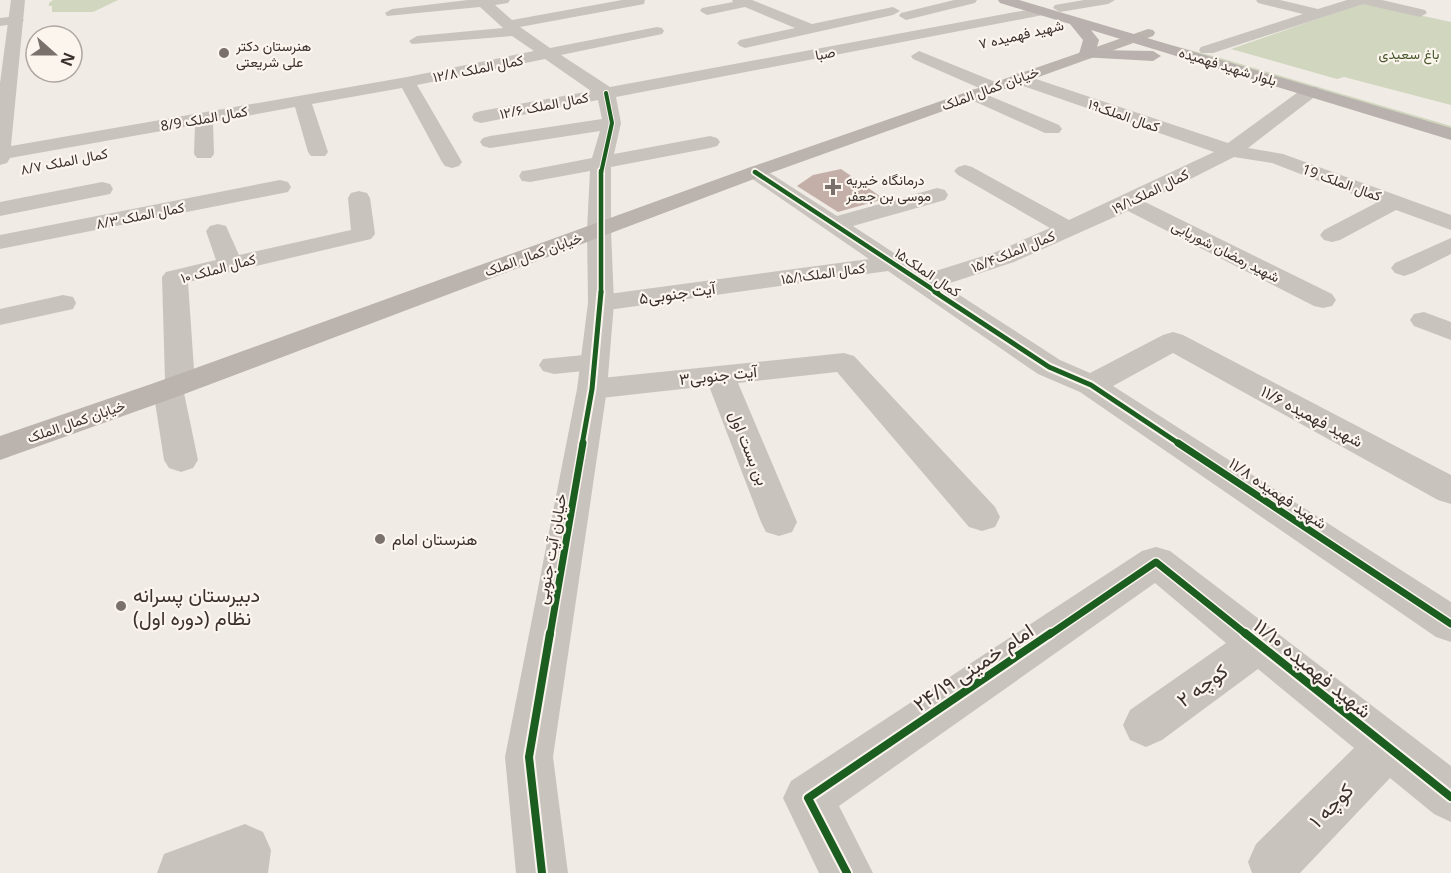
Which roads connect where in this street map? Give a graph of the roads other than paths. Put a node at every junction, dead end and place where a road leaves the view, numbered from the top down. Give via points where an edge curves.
1 (18, 0) edge
2 (505, 0) edge
3 (862, 0) edge
4 (970, 0) edge
5 (1005, 0) edge
6 (1108, 0) edge
7 (1263, 0) edge
8 (1363, 0) edge
9 (639, 1) edge
10 (483, 2) edge
11 (743, 2) edge
12 (1038, 6) edge
13 (1060, 8) junction
14 (707, 11) dead end
15 (393, 13) dead end
16 (900, 13) junction
17 (1420, 13) dead end
18 (1320, 14) junction
19 (9, 21) edge
20 (1075, 21) junction
21 (512, 28) junction
22 (810, 28) junction
23 (1043, 29) dead end
24 (657, 31) dead end
25 (940, 31) junction
26 (1133, 32) junction
27 (791, 33) junction
28 (417, 41) dead end
29 (745, 43) dead end
30 (958, 43) dead end
31 (1207, 50) junction
32 (829, 52) junction
33 (550, 54) junction
34 (1087, 54) junction
35 (919, 56) dead end
36 (704, 60) dead end
37 (1227, 66) junction
38 (725, 71) junction
39 (1018, 78) junction
40 (407, 82) junction
41 (983, 91) junction
42 (1311, 91) junction
43 (606, 93) junction
44 (302, 100) junction
45 (482, 117) dead end
46 (204, 118) junction
47 (1451, 121) edge
48 (612, 123) junction
49 (3, 125) edge
50 (1052, 129) dead end
51 (1451, 134) edge
52 (490, 142) dead end
53 (710, 142) dead end
54 (128, 149) dead end
55 (1231, 151) junction
56 (318, 152) dead end
57 (204, 154) dead end
58 (0, 160) edge
59 (452, 162) dead end
60 (601, 164) junction
61 (965, 171) dead end
62 (755, 172) junction
63 (530, 176) dead end
64 (280, 187) dead end
65 (102, 189) dead end
66 (937, 195) dead end
67 (359, 198) dead end
68 (1396, 201) junction
69 (1128, 202) junction
70 (0, 209) edge
71 (1451, 223) edge
72 (835, 224) junction
73 (1068, 228) junction
74 (599, 230) junction
75 (218, 231) dead end
76 (1332, 235) dead end
77 (0, 242) edge
78 (1451, 245) edge
79 (893, 263) junction
80 (230, 265) junction
81 (1404, 268) dead end
82 (752, 282) joint
83 (924, 284) junction
84 (1323, 300) dead end
85 (63, 303) dead end
86 (601, 303) junction
87 (0, 317) edge
88 (1424, 320) dead end
89 (1451, 332) edge
90 (554, 364) dead end
91 (720, 375) junction
92 (593, 376) junction
93 (1091, 385) junction
94 (174, 386) junction
95 (0, 448) edge
96 (181, 460) dead end
97 (1451, 490) edge
98 (982, 517) dead end
99 (779, 522) dead end
100 (1156, 562) joint
101 (1451, 624) edge
102 (1258, 644) junction
103 (1146, 725) dead end
104 (1387, 748) junction
105 (1451, 797) edge
106 (1274, 862) dead end
107 (183, 873) edge
108 (242, 873) edge
109 (542, 873) edge
110 (847, 873) edge

1 - 19 street
2 - 10 street
3 - 16 street, شهید فهمیده ۷
4 - 16 street
5 - 12 main road, بلوار شهید فهمیده
6 - 13 street
7 - 18 street
8 - 17 street
8 - 18 street
9 - 21 street
10 - 15 street
10 - 21 street
11 - 14 street
11 - 22 street
12 - 13 main road, بلوار شهید فهمیده
12 - 20 main road, بلوار شهید فهمیده
12 - 25 street, صبا
13 - 26 main road, بلوار شهید فهمیده
16 - 22 street
16 - 25 street, شهید فهمیده ۷
18 - 31 street
19 - 49 street
20 - 23 street, شهید فهمیده ۷
20 - 26 main road, بلوار شهید فهمیده
20 - 34 main road via 1091,40
21 - 28 street
21 - 33 street
22 - 27 street
24 - 33 street, کمال الملک ۱۲/۸
25 - 30 street, شهید فهمیده ۷
25 - 32 street, صبا
26 - 31 main road, بلوار شهید فهمیده
26 - 31 main road via 1133,26
26 - 34 main road, خیابان کمال الملک
26 - 37 main road, بلوار شهید فهمیده
27 - 29 street
27 - 32 street
31 - 47 main road, بلوار شهید فهمیده
32 - 38 street, صبا
33 - 40 street, کمال الملک ۱۲/۸
33 - 43 street
34 - 37 main road via 1170,57
34 - 39 main road, خیابان کمال الملک
35 - 41 street
36 - 38 street
37 - 42 main road, بلوار شهید فهمیده
38 - 43 street, صبا
39 - 41 main road, خیابان کمال الملک
39 - 55 street, کمال الملک۱۹
40 - 44 street, کمال الملک 8/9
40 - 59 street
41 - 50 street
41 - 62 main road, خیابان کمال الملک
42 - 51 main road, بلوار شهید فهمیده
42 - 55 street, کمال الملک۱۹/۱
43 - 45 street, کمال الملک ۱۲/۶
43 - 48 street
44 - 46 street, کمال الملک 8/9
44 - 56 street
46 - 57 street
46 - 58 street, کمال الملک 8/9
48 - 52 street
48 - 60 street, خیابان آیت جنوبی
49 - 58 street
53 - 60 street
54 - 58 street, کمال الملک ۸/۷
55 - 68 street, کمال الملک 19 via 1276,158
55 - 69 street, کمال الملک۱۹/۱
60 - 63 street
60 - 74 street, خیابان آیت جنوبی
61 - 73 street
62 - 72 street, کمال الملک۱۵
62 - 74 main road, خیابان کمال الملک
64 - 77 street, کمال الملک ۸/۳
65 - 70 street
66 - 72 street
67 - 80 street, کمال الملک ۱۰ via 363,234
68 - 71 street, کمال الملک 19
68 - 76 street
69 - 73 street, کمال الملک۱۹/۱
69 - 84 street, شهید رمضان شوریابی
72 - 79 street, کمال الملک۱۵
73 - 83 street, کمال الملک۱۵/۴ via 1005,257
74 - 86 street, خیابان آیت جنوبی
74 - 94 main road, خیابان کمال الملک
75 - 80 street
78 - 81 street
79 - 82 street, کمال الملک۱۵/۱
79 - 83 street, کمال الملک۱۵
80 - 94 street, کمال الملک ۱۰ via 175,277
82 - 86 street, آیت جنوبی۵
83 - 93 street, کمال الملک۱۵ via 1049,367
85 - 87 street
86 - 92 street, خیابان آیت جنوبی
88 - 89 street
90 - 92 street, آیت جنوبی۳
91 - 92 street, آیت جنوبی۳
91 - 98 street, آیت جنوبی۳ via 844,362
91 - 99 street, بن بست اول
92 - 109 street, خیابان آیت جنوبی via 529,757
93 - 97 street, شهید فهمیده ۱۱/۶ via 1173,341
93 - 101 street, شهید فهمیده ۱۱/۸
94 - 95 main road, خیابان کمال الملک
94 - 96 street
100 - 102 street, شهید فهمیده ۱۱/۱۰
100 - 110 street, امام خمینی ۲۴/۱۹ via 808,798
102 - 103 street, کوچه ۲
102 - 104 street, شهید فهمیده ۱۱/۱۰
104 - 105 street, شهید فهمیده ۱۱/۱۰
104 - 106 street, کوچه ۱
107 - 108 street via 245,850

